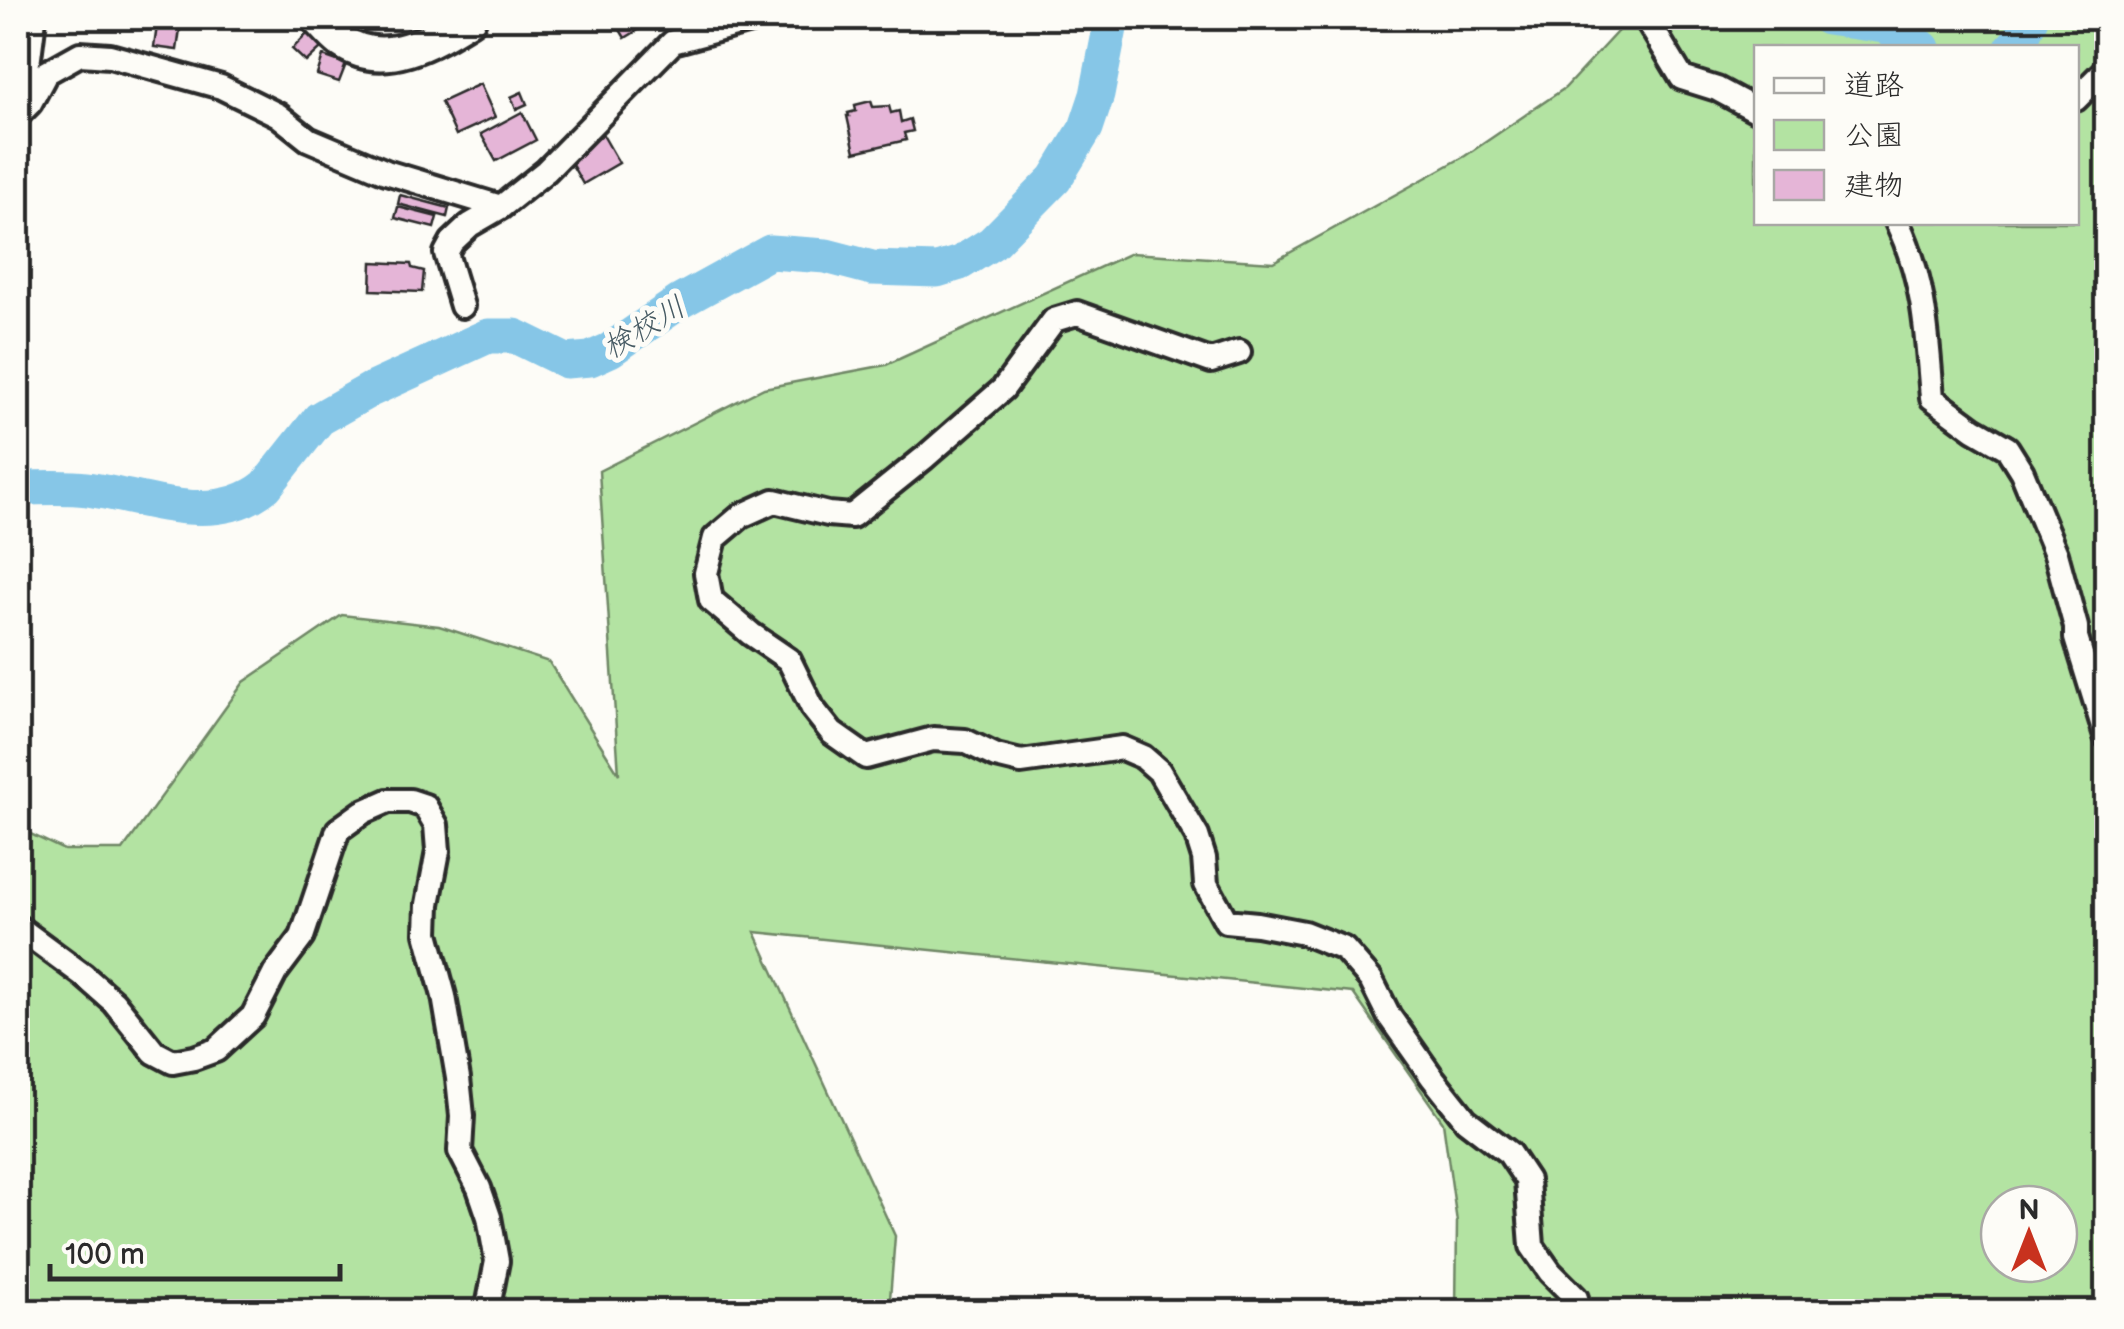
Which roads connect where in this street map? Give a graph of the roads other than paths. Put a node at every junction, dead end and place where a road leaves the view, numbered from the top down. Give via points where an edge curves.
1 (28, 18) edge
2 (318, 18) edge
3 (469, 18) edge
4 (761, 18) edge
5 (1646, 18) edge
6 (2106, 70) edge
7 (18, 81) edge
8 (2079, 96) edge
9 (1754, 109) edge
10 (18, 114) edge
11 (501, 207) junction
12 (1899, 225) edge
13 (462, 306) dead end
14 (1238, 352) dead end
15 (2106, 736) edge
16 (18, 927) edge
17 (487, 1312) edge
18 (1579, 1312) edge

1 - 7 street
2 - 3 street via 342,41 394,53
4 - 11 street via 673,42
5 - 9 street via 1682,78
6 - 8 street
10 - 11 street via 46,73 80,54 110,56 221,87 308,138 386,172
11 - 13 street via 470,225 446,254
12 - 15 street via 1925,310 1932,398 2007,448 2022,472 2056,554
14 - 18 street via 1211,361 1077,314 1054,320 1002,389 852,516 774,501 741,516 715,538 706,572 711,600 789,660 813,709 866,758 932,739 965,741 1021,762 1122,748 1142,757 1159,771 1197,836 1206,884 1226,921 1304,933 1344,950 1466,1120 1509,1153 1527,1180 1532,1246 1576,1298
16 - 17 street via 114,1002 154,1052 173,1062 194,1058 216,1050 253,1016 302,937 338,830 388,801 425,806 436,824 438,851 428,933 458,1078 460,1151 490,1218 498,1261

